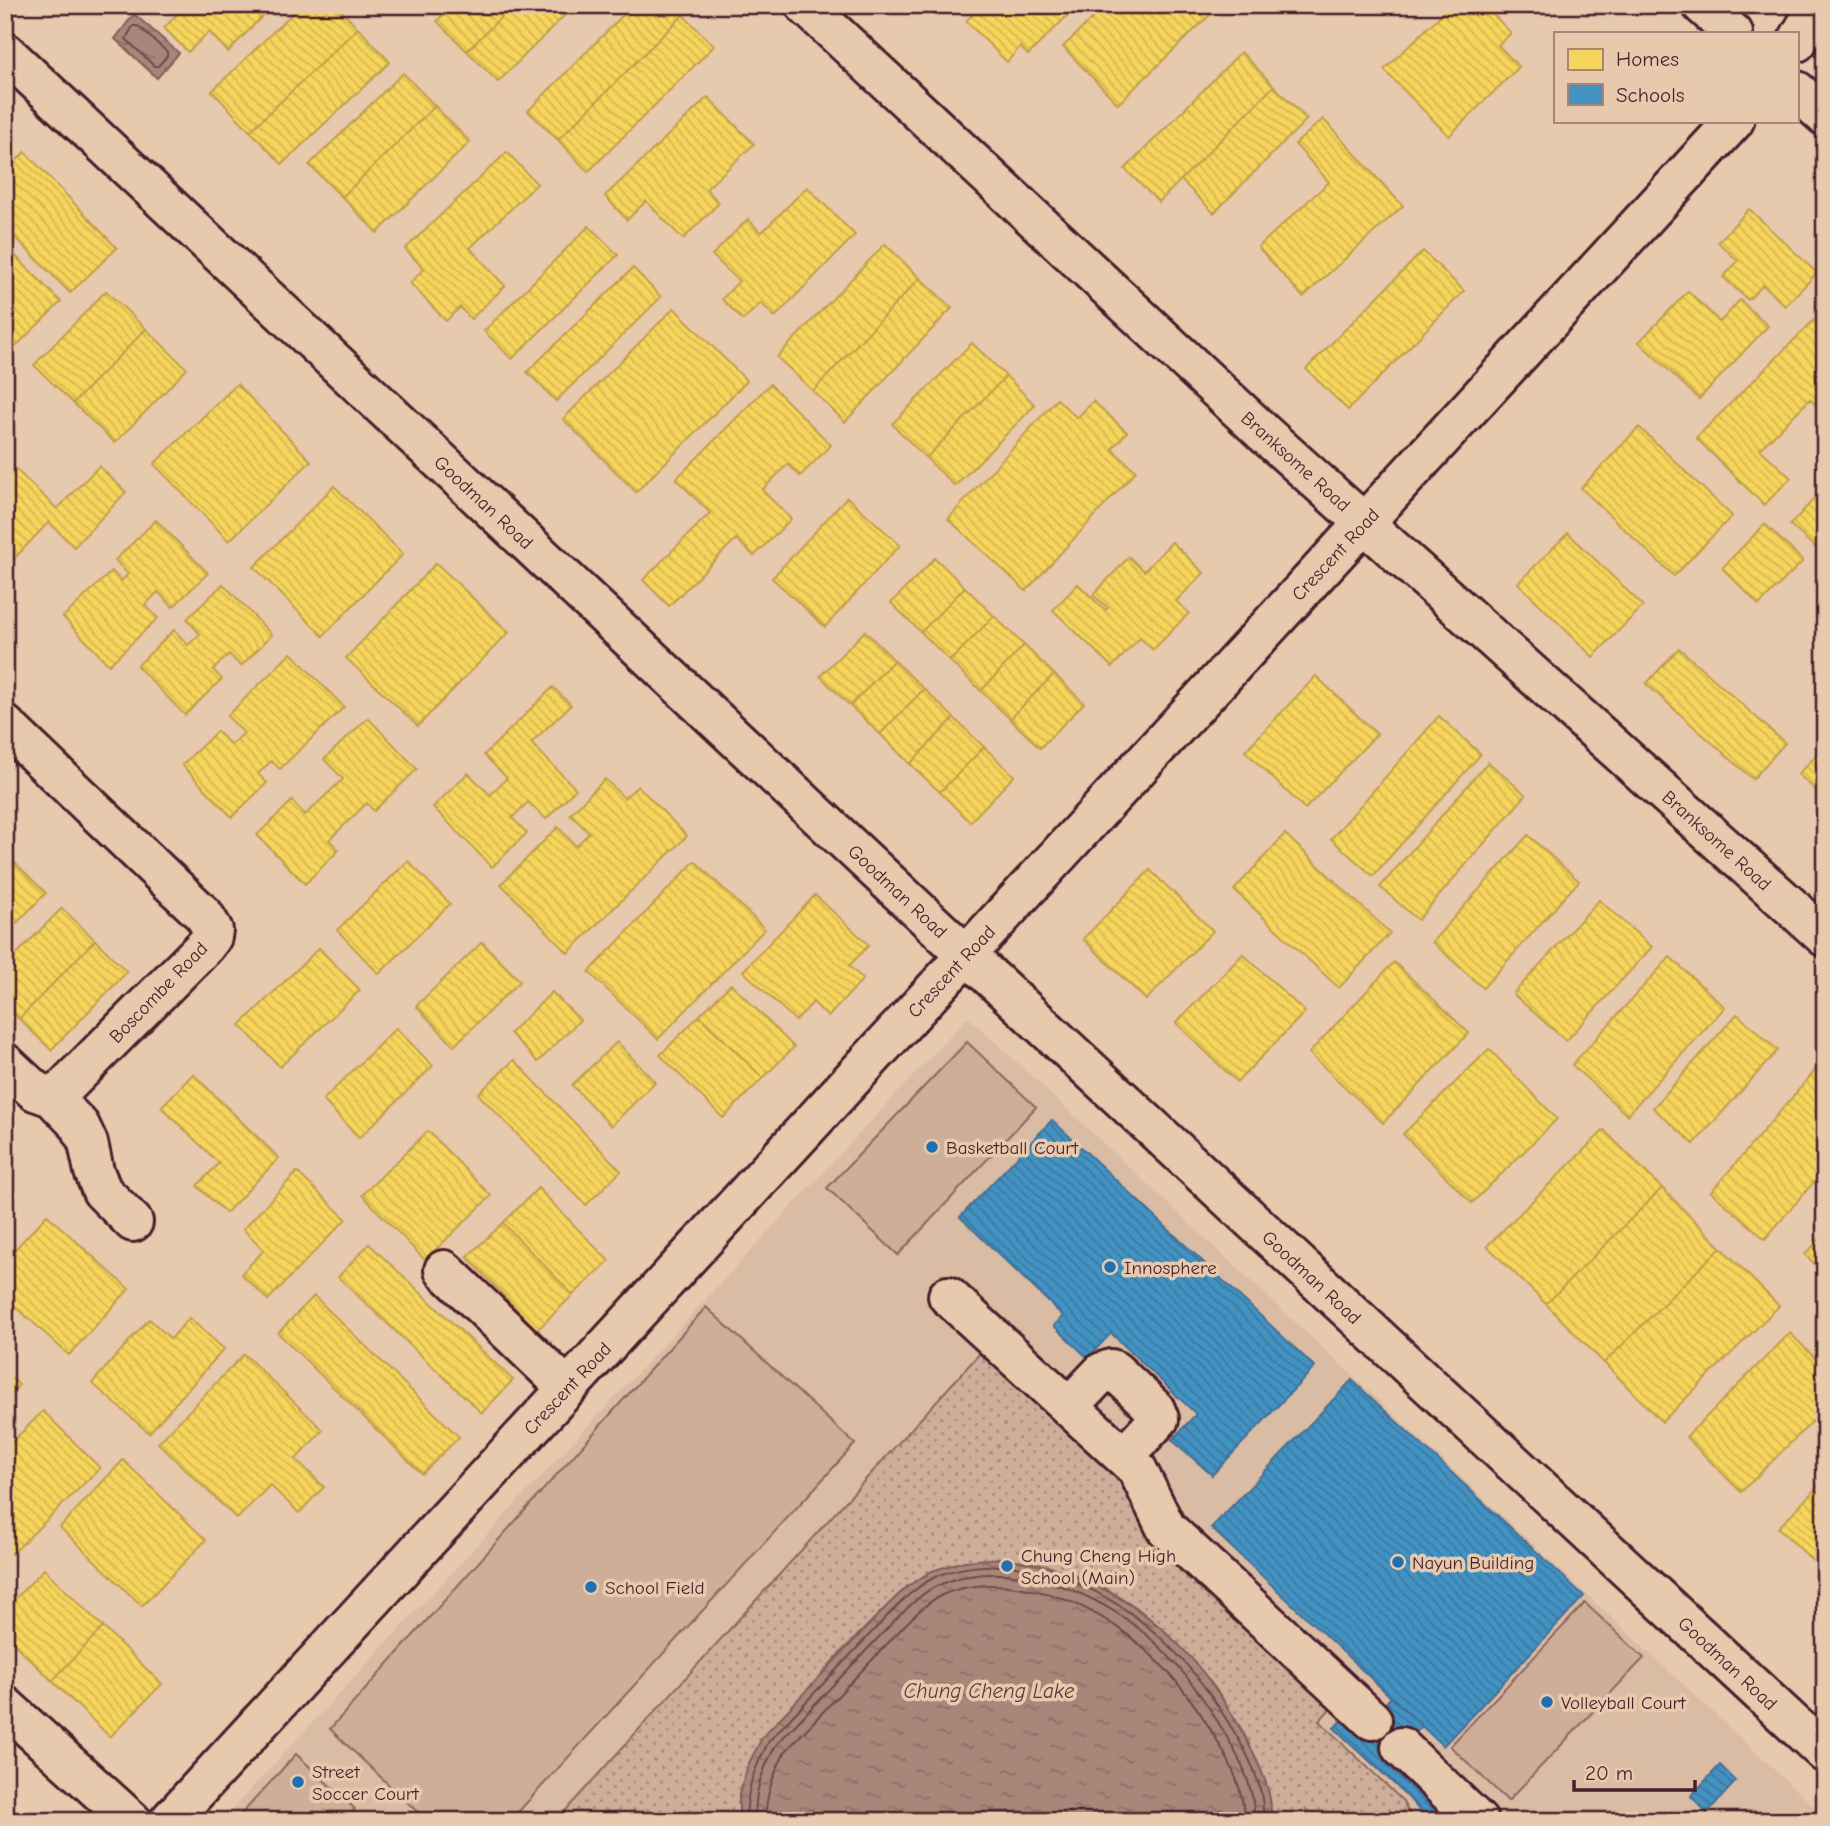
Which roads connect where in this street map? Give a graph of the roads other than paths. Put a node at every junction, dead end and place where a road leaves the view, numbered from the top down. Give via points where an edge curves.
1 (805, 5) edge
2 (1702, 5) edge
3 (1818, 5) edge
4 (1731, 32) edge
5 (1798, 40) edge
6 (6, 54) edge
7 (1798, 92) edge
8 (1825, 116) edge
9 (1733, 122) edge
10 (1364, 522) junction
11 (5, 725) edge
12 (1825, 937) edge
13 (966, 955) junction
14 (5, 1063) edge
15 (52, 1097) junction
16 (133, 1222) dead end
17 (444, 1270) dead end
18 (948, 1296) dead end
19 (567, 1388) junction
20 (1069, 1407) junction
21 (1124, 1457) junction
22 (5, 1706) edge
23 (1372, 1720) dead end
24 (1401, 1747) dead end
25 (1825, 1754) edge
26 (132, 1821) edge
27 (169, 1821) edge
28 (1478, 1821) edge

1 - 10 street, Branksome Road
2 - 4 street
3 - 5 street
6 - 13 street, Goodman Road
7 - 8 street
9 - 10 street, Crescent Road
10 - 12 street, Branksome Road
10 - 13 street, Crescent Road
11 - 15 street, Boscombe Road via 204,915 213,930 205,946
13 - 19 street, Crescent Road
13 - 25 street, Goodman Road
14 - 15 street via 35,1091
15 - 16 street via 80,1126 102,1191
17 - 19 street
18 - 20 street
19 - 27 street, Crescent Road
20 - 21 street
20 - 21 street via 1102,1372 1115,1371 1155,1409 1159,1419
21 - 23 street via 1136,1469 1166,1528
22 - 26 street
24 - 28 street

